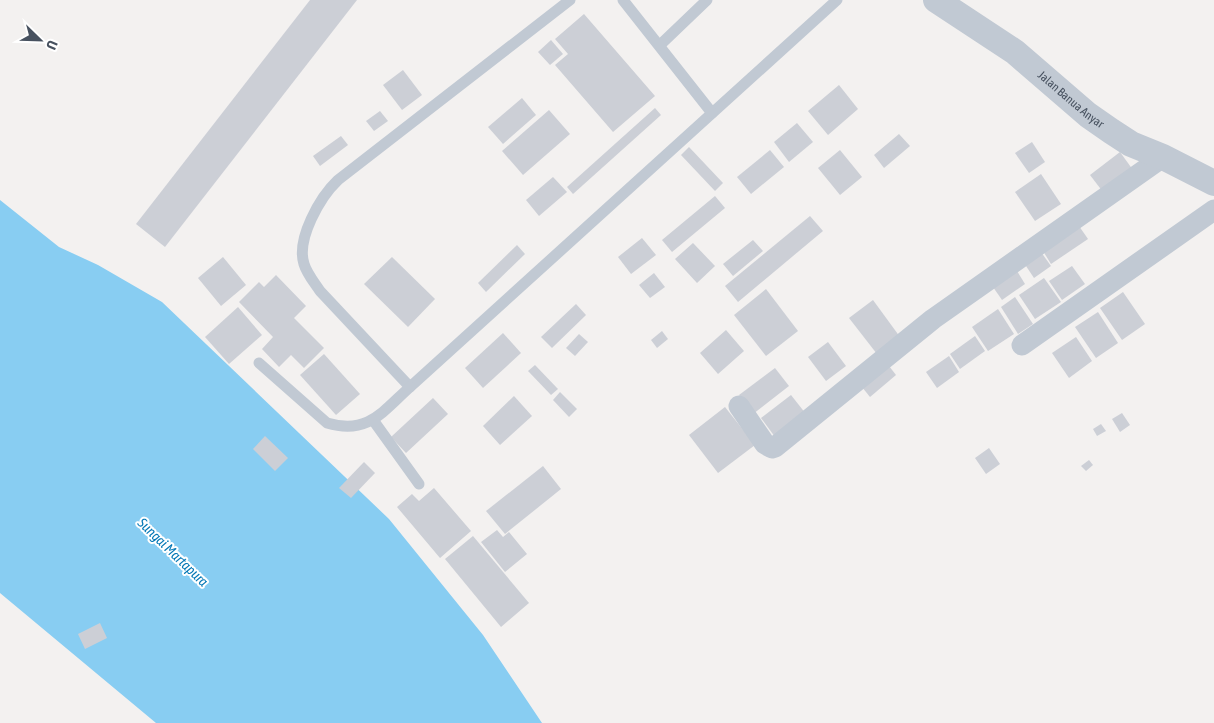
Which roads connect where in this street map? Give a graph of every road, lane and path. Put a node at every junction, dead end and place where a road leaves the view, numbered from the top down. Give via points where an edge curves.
1 (570, 0) edge
2 (623, 0) edge
3 (707, 0) edge
4 (837, 0) edge
5 (936, 0) edge
6 (660, 45) junction
7 (712, 113) junction
8 (1163, 158) junction
9 (1214, 183) edge
10 (1214, 210) edge
11 (1022, 345) dead end
12 (259, 363) dead end
13 (410, 387) junction
14 (740, 406) dead end
15 (373, 420) junction
16 (419, 484) dead end

1 - 13 lane via 338,180 325,193 314,212 302,255 308,274
2 - 6 lane
3 - 6 lane
4 - 7 lane
5 - 8 street, Jalan Banua Anyar via 1015,52 1088,115 1131,144
6 - 7 lane
7 - 13 lane
8 - 9 street, Jalan Banua Anyar
8 - 14 street via 933,319 775,447 765,444
10 - 11 street
12 - 15 lane via 327,423 350,428
13 - 15 lane
15 - 16 lane

